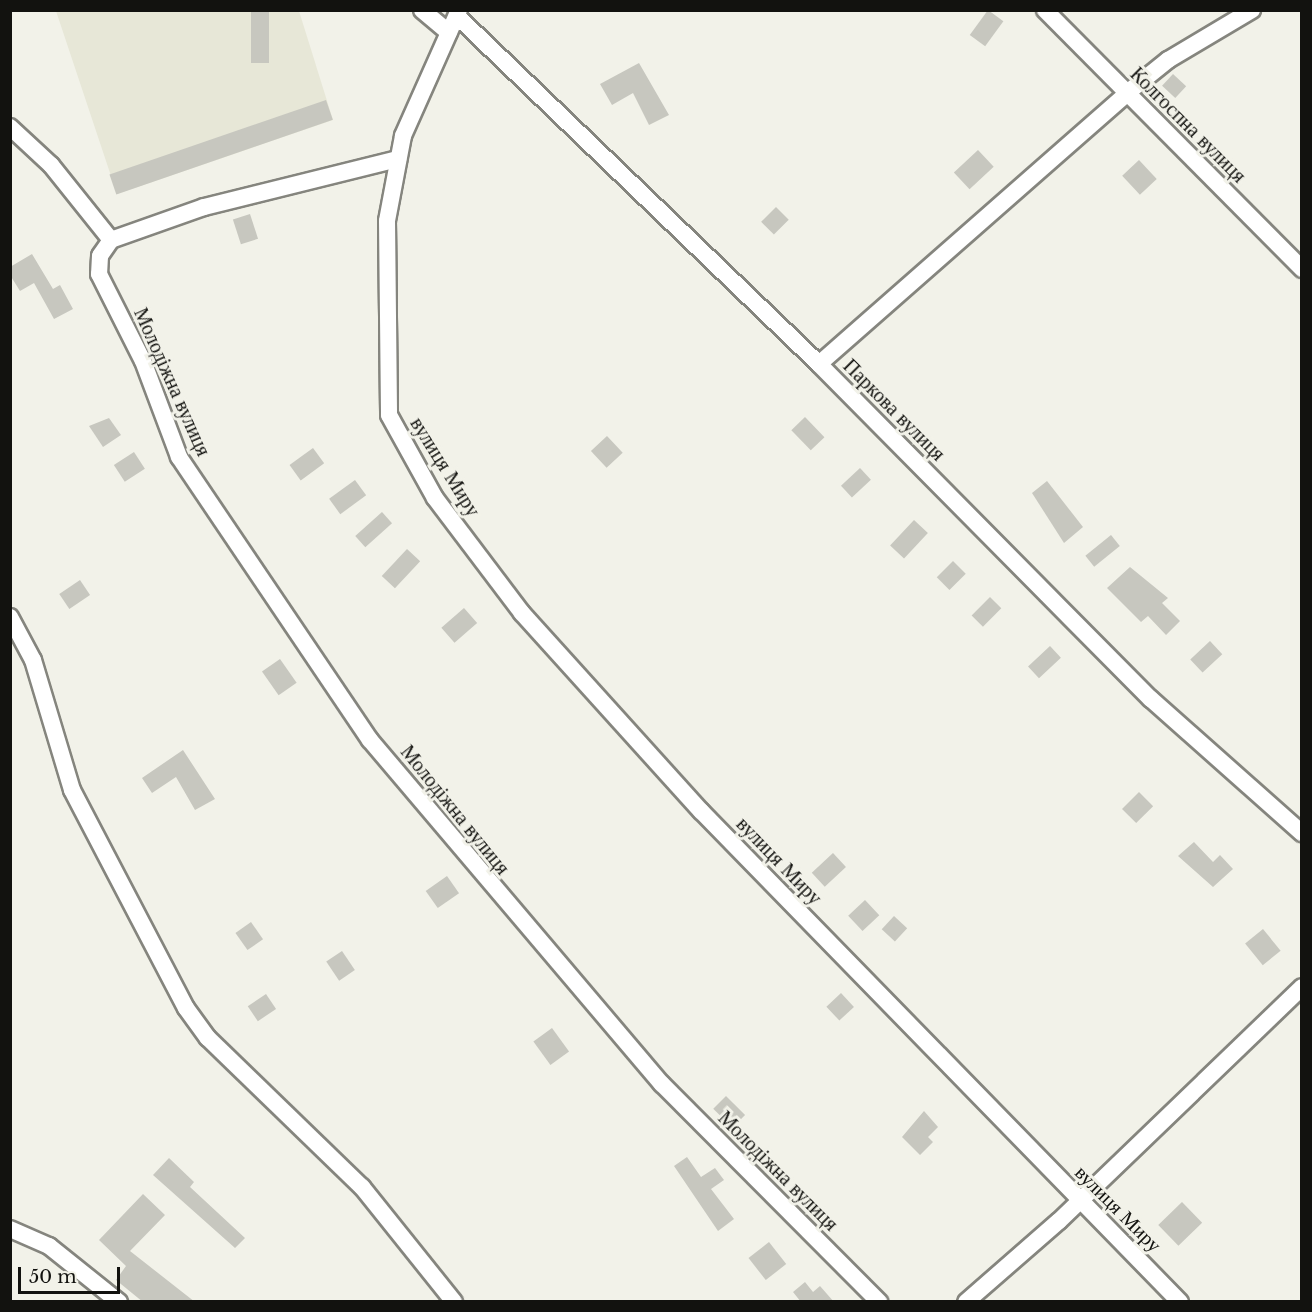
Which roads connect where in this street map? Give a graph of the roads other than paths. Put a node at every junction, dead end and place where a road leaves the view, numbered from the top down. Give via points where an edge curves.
1 (422, 10) edge
2 (1045, 10) edge
3 (1252, 10) edge
4 (458, 13) edge
5 (449, 33) junction
6 (1127, 93) junction
7 (10, 127) edge
8 (398, 159) junction
9 (111, 240) junction
10 (1302, 269) edge
11 (819, 364) junction
12 (10, 617) edge
13 (1302, 833) edge
14 (1302, 987) edge
15 (1078, 1198) junction
16 (10, 1229) edge
17 (119, 1302) edge
18 (454, 1302) edge
19 (879, 1302) edge
20 (966, 1302) edge
21 (1180, 1302) edge

1 - 5 street
2 - 6 street, Колгоспна вулиця
3 - 6 street via 1168,60
4 - 5 street
4 - 11 street, Паркова вулиця
5 - 8 street
6 - 10 street, Колгоспна вулиця
6 - 11 street
7 - 9 street via 51,165
8 - 9 street via 204,207
8 - 15 street, вулиця Миру via 387,221 389,415 435,498 522,613 701,811
9 - 19 street, Молодіжна вулиця via 100,256 99,274 143,361 179,457 370,740 662,1084
11 - 13 street, Паркова вулиця via 1152,699
12 - 18 street via 33,660 72,790 186,1008 215,1046 362,1187
14 - 15 street
15 - 20 street
15 - 21 street, вулиця Миру
16 - 17 street via 49,1246

